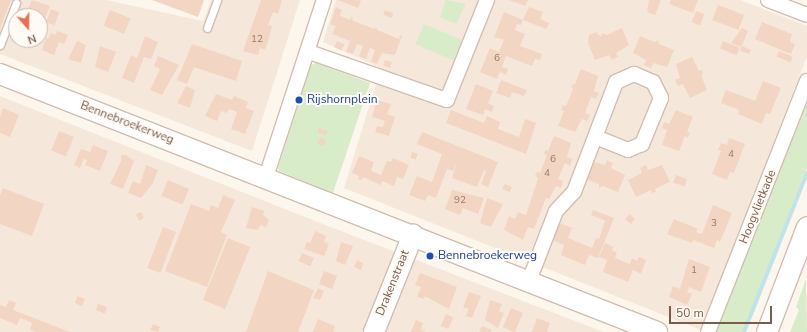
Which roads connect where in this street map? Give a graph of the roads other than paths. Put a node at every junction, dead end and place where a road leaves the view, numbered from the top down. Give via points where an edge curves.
1 (217, 0) edge
2 (324, 0) edge
3 (487, 0) edge
4 (768, 0) edge
5 (16, 2) dead end
6 (807, 15) edge
7 (207, 28) dead end
8 (0, 46) edge
9 (309, 52) junction
10 (0, 74) edge
11 (807, 81) edge
12 (596, 137) junction
13 (266, 177) junction
14 (807, 227) edge
15 (413, 235) junction
16 (529, 281) junction
17 (633, 327) edge
18 (374, 332) edge
19 (657, 332) edge
20 (708, 332) edge
21 (767, 332) edge

1 - 7 lane
2 - 9 street
3 - 9 street via 447,100
4 - 6 street
5 - 8 lane
9 - 13 street
10 - 13 street, Bennebroekerweg
11 - 20 street, Hoogvlietkade
12 - 12 street via 628,150 642,144 660,98 653,82 634,74 616,82
12 - 16 street via 574,192 556,211
13 - 15 street, Bennebroekerweg
14 - 21 street
15 - 16 street, Bennebroekerweg
15 - 18 street, Drakenstraat
16 - 17 street, Bennebroekerweg
17 - 19 street, Bennebroekerweg

